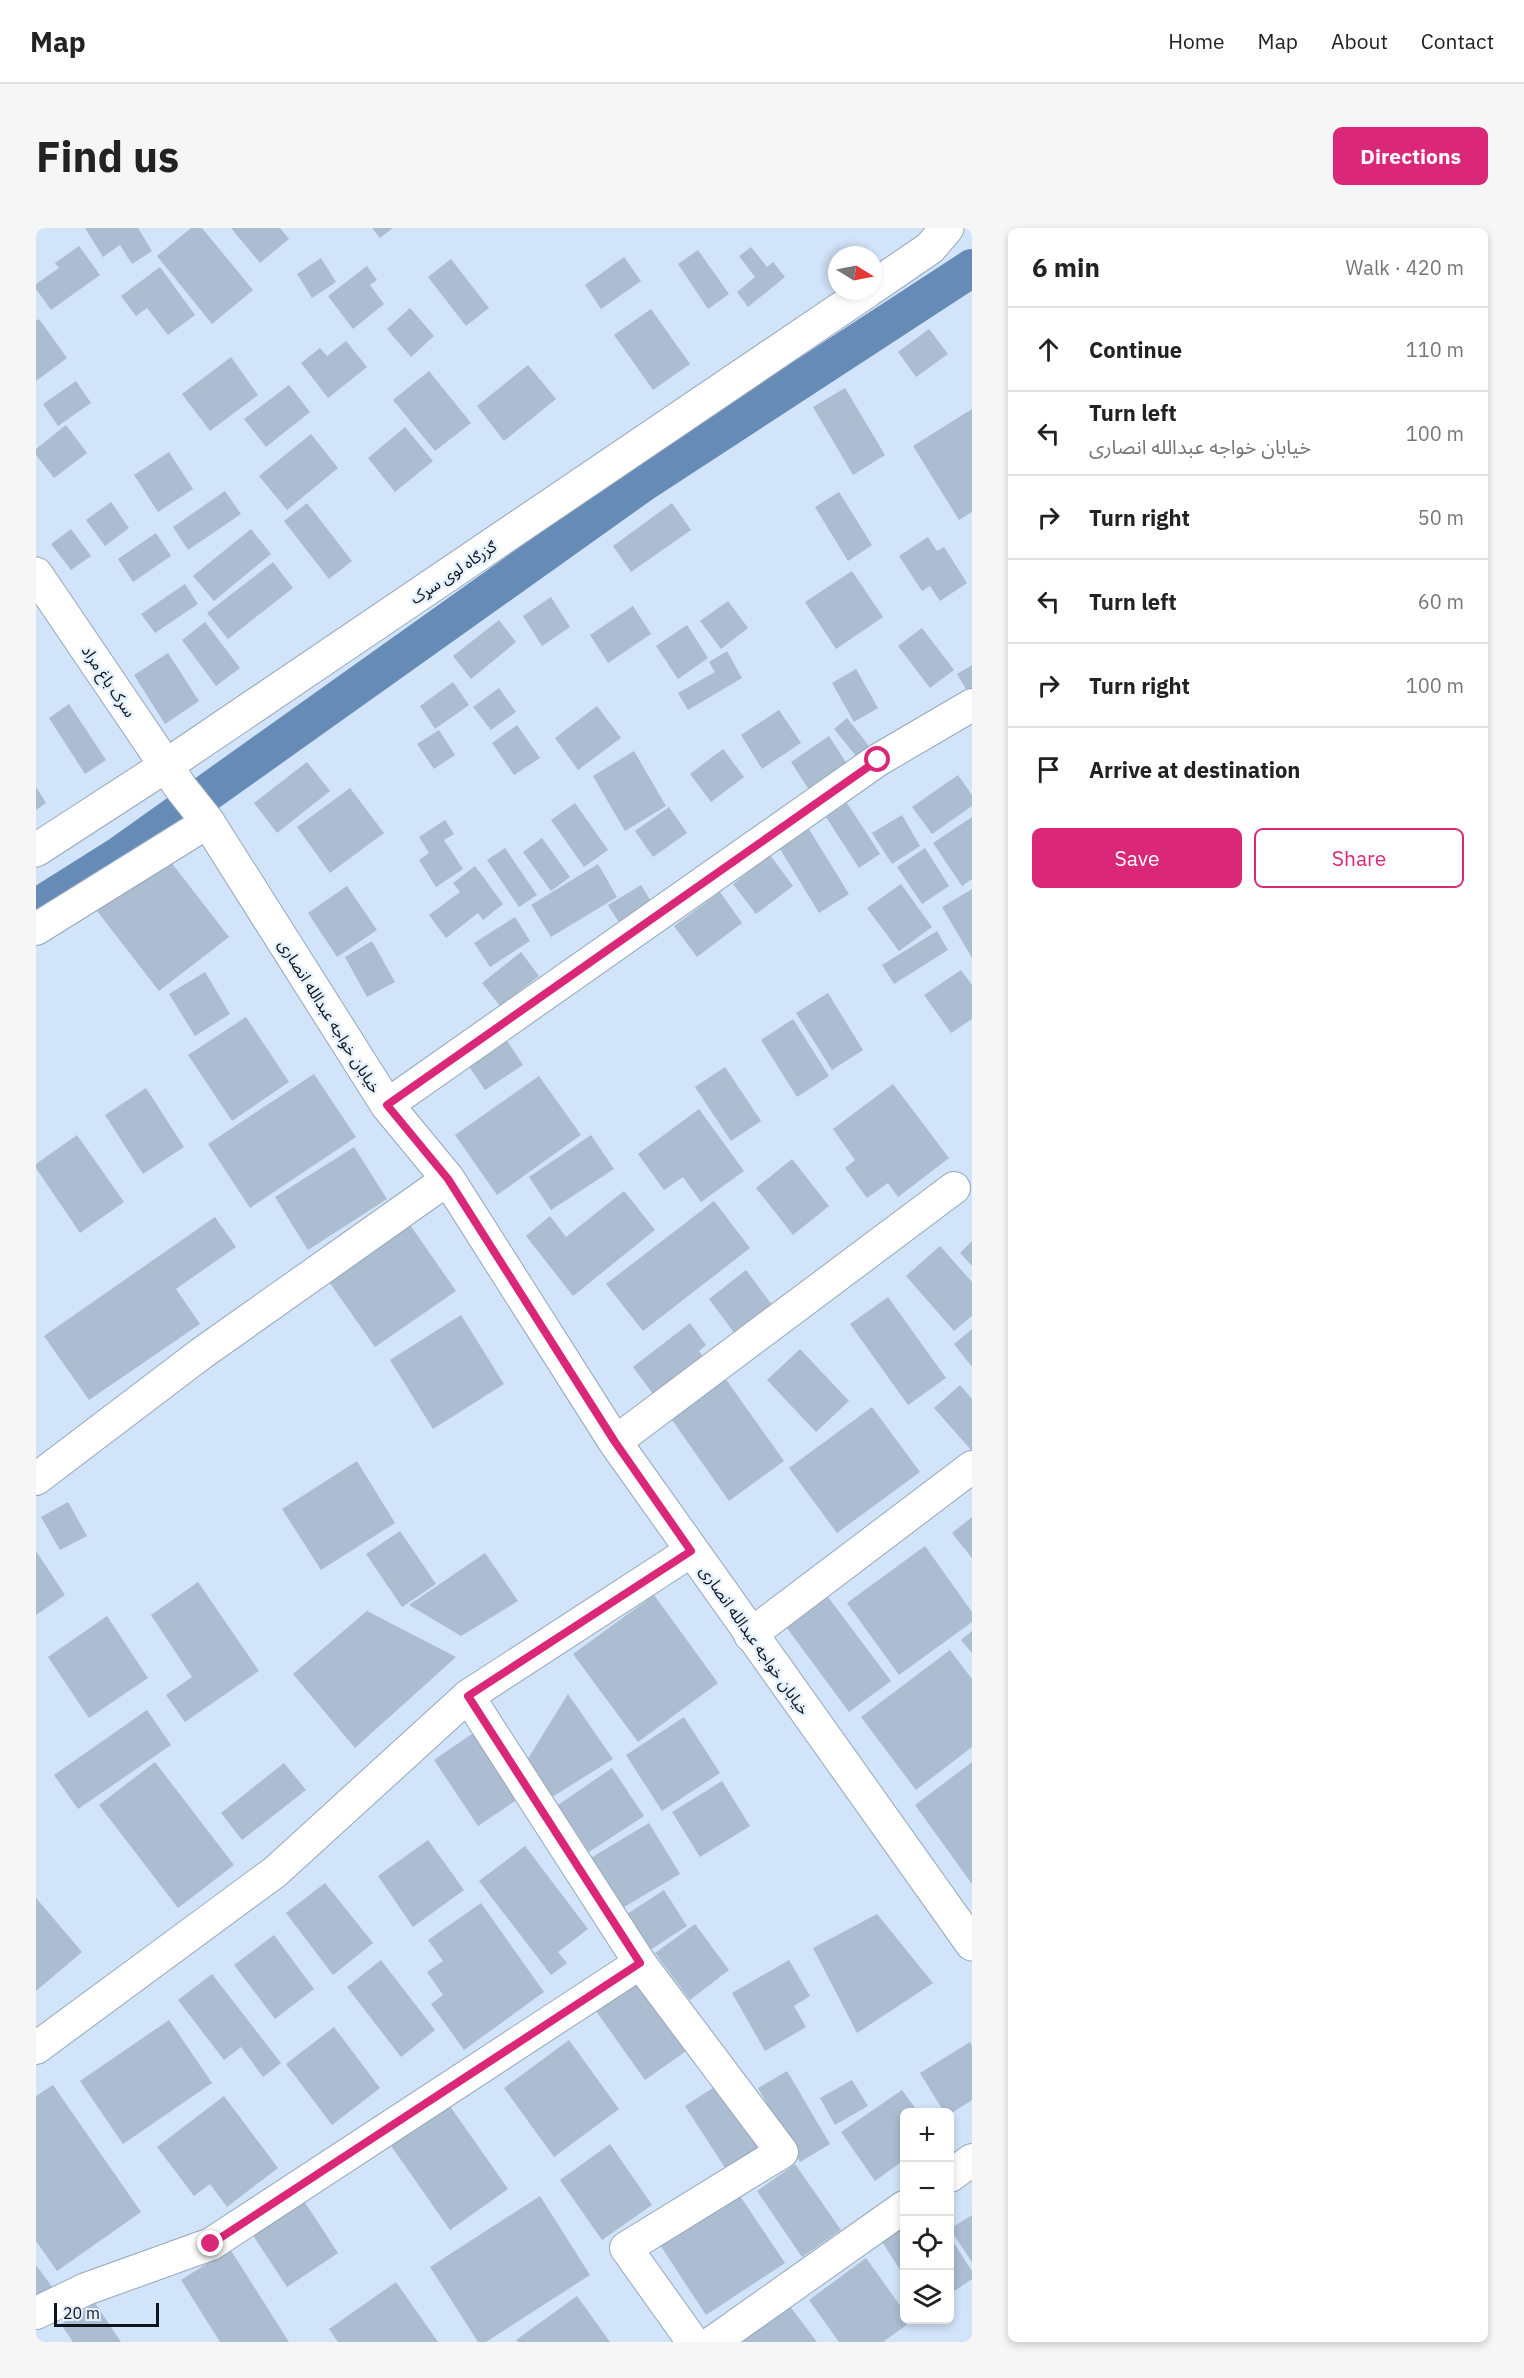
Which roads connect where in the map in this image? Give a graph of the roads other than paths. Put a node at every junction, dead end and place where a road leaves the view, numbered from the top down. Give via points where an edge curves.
1 (947, 228) edge
2 (882, 281) edge
3 (854, 300) edge
4 (36, 574) edge
5 (972, 705) edge
6 (174, 777) junction
7 (208, 822) junction
8 (36, 850) edge
9 (36, 929) edge
10 (387, 1105) junction
11 (448, 1179) junction
12 (954, 1188) dead end
13 (615, 1442) junction
14 (972, 1467) edge
15 (36, 1479) edge
16 (691, 1551) junction
17 (750, 1635) junction
18 (468, 1696) junction
19 (972, 1944) edge
20 (640, 1963) junction
21 (36, 2048) edge
22 (972, 2160) edge
23 (954, 2173) edge
24 (900, 2210) edge
25 (36, 2313) edge
26 (693, 2342) edge
27 (712, 2342) edge

1 - 2 street via 930,248
3 - 6 street, ګزرګاه لوی سړک
4 - 6 street, سرک باغ مراد
5 - 10 street via 878,760
6 - 7 street, سرک باغ مراد
6 - 8 street, ګزرګاه لوی سړک
7 - 9 street
7 - 10 street, خیابان خواجه عبدالله انصاری
10 - 11 street, خیابان خواجه عبدالله انصاری
11 - 13 street, خیابان خواجه عبدالله انصاری
11 - 15 street via 202,1353
12 - 13 street
13 - 16 street, خیابان خواجه عبدالله انصاری
14 - 17 street
16 - 17 street, خیابان خواجه عبدالله انصاری
16 - 18 street
17 - 19 street, خیابان خواجه عبدالله انصاری
18 - 20 street
18 - 21 street via 275,1872
20 - 25 street via 211,2244 86,2289
20 - 26 street via 782,2152 627,2248
22 - 23 street
24 - 27 street

